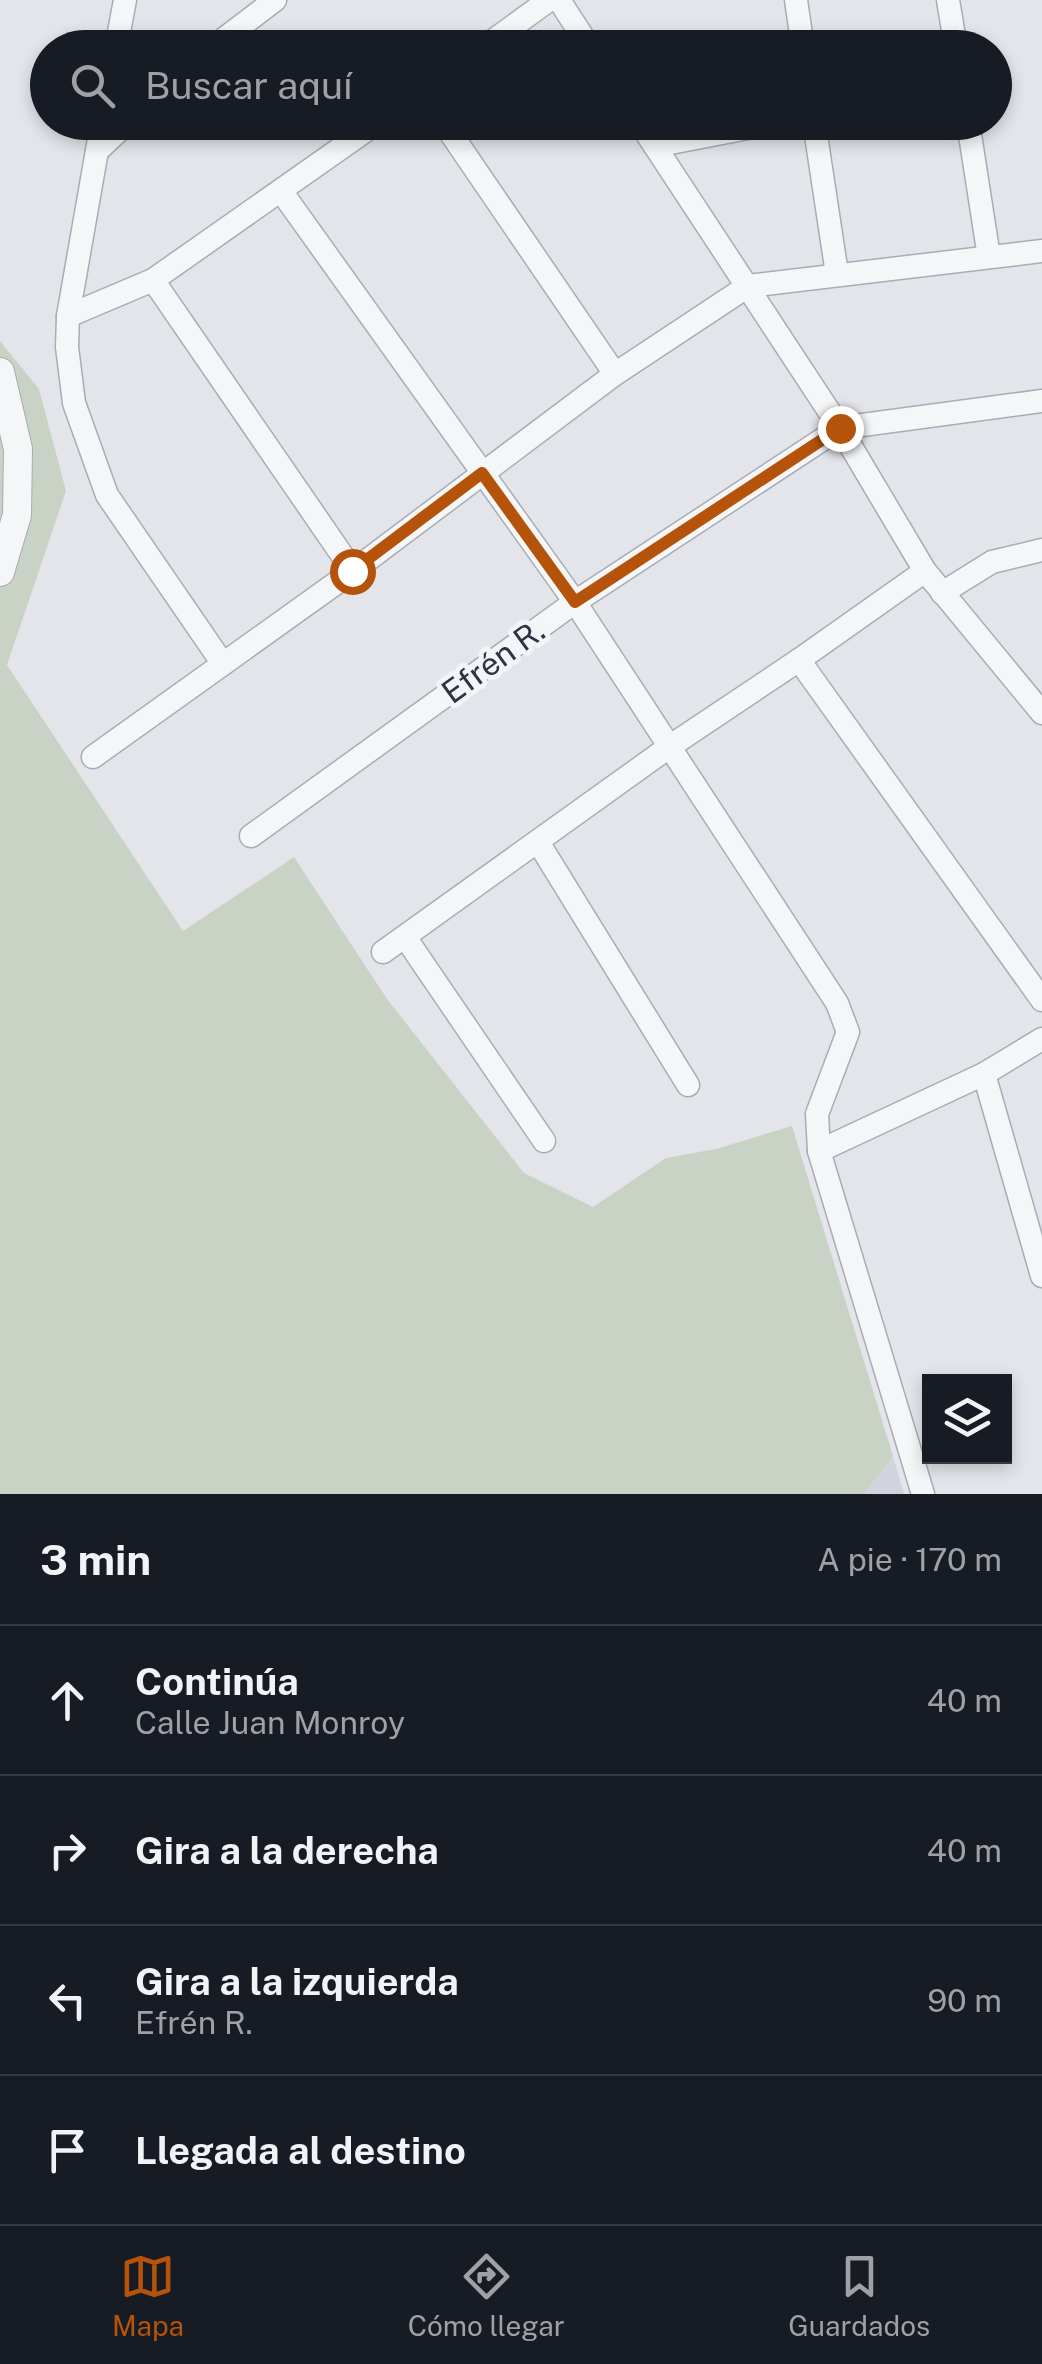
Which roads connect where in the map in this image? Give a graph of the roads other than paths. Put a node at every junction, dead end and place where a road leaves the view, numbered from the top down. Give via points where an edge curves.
1 (124, 0) edge
2 (276, 0) edge
3 (549, 0) edge
4 (559, 0) edge
5 (796, 0) edge
6 (948, 0) edge
7 (119, 30) edge
8 (236, 30) edge
9 (508, 30) edge
10 (578, 30) edge
11 (800, 30) edge
12 (953, 30) edge
13 (99, 140) edge
14 (109, 140) edge
15 (353, 140) edge
16 (455, 140) edge
17 (651, 140) edge
18 (686, 140) edge
19 (817, 140) edge
20 (971, 140) edge
21 (655, 146) junction
22 (97, 151) junction
23 (281, 191) junction
24 (1042, 251) edge
25 (989, 257) junction
26 (837, 274) junction
27 (152, 280) junction
28 (748, 286) junction
29 (68, 316) junction
30 (0, 372) edge
31 (615, 374) junction
32 (1042, 401) edge
33 (840, 428) junction
34 (482, 473) junction
35 (1042, 550) edge
36 (925, 570) junction
37 (352, 571) junction
38 (0, 572) edge
39 (942, 593) junction
40 (575, 602) junction
41 (799, 660) junction
42 (223, 664) junction
43 (1042, 713) edge
44 (669, 747) junction
45 (93, 757) dead end
46 (251, 836) dead end
47 (538, 842) junction
48 (405, 937) junction
49 (383, 952) dead end
50 (1042, 1000) edge
51 (1042, 1039) edge
52 (984, 1074) junction
53 (688, 1085) dead end
54 (544, 1141) dead end
55 (819, 1151) junction
56 (1042, 1276) edge
57 (922, 1494) edge

1 - 7 street
2 - 8 street
3 - 9 street
4 - 10 street
5 - 11 street
6 - 12 street
13 - 22 street
14 - 22 street
15 - 23 street
16 - 31 street
17 - 21 street
18 - 21 street
19 - 26 street
20 - 25 street
21 - 28 street
22 - 29 street
23 - 27 street
23 - 34 street
24 - 25 street
25 - 26 street
26 - 28 street
27 - 29 street
27 - 37 street
28 - 31 street
28 - 33 street
29 - 42 street via 74,403 107,495
30 - 38 street via 18,449 17,515
31 - 34 street
32 - 33 street
33 - 36 street
33 - 40 street, Efrén R.
34 - 37 street
34 - 40 street
35 - 39 street via 992,562
36 - 39 street
36 - 41 street
37 - 42 street
39 - 43 street
40 - 44 street
40 - 46 street, Efrén R.
41 - 44 street
41 - 50 street
42 - 45 street
44 - 47 street
44 - 55 street via 837,1003 848,1032 818,1114
47 - 48 street
47 - 53 street
48 - 49 street
48 - 54 street
51 - 52 street
52 - 55 street
52 - 56 street
55 - 57 street

